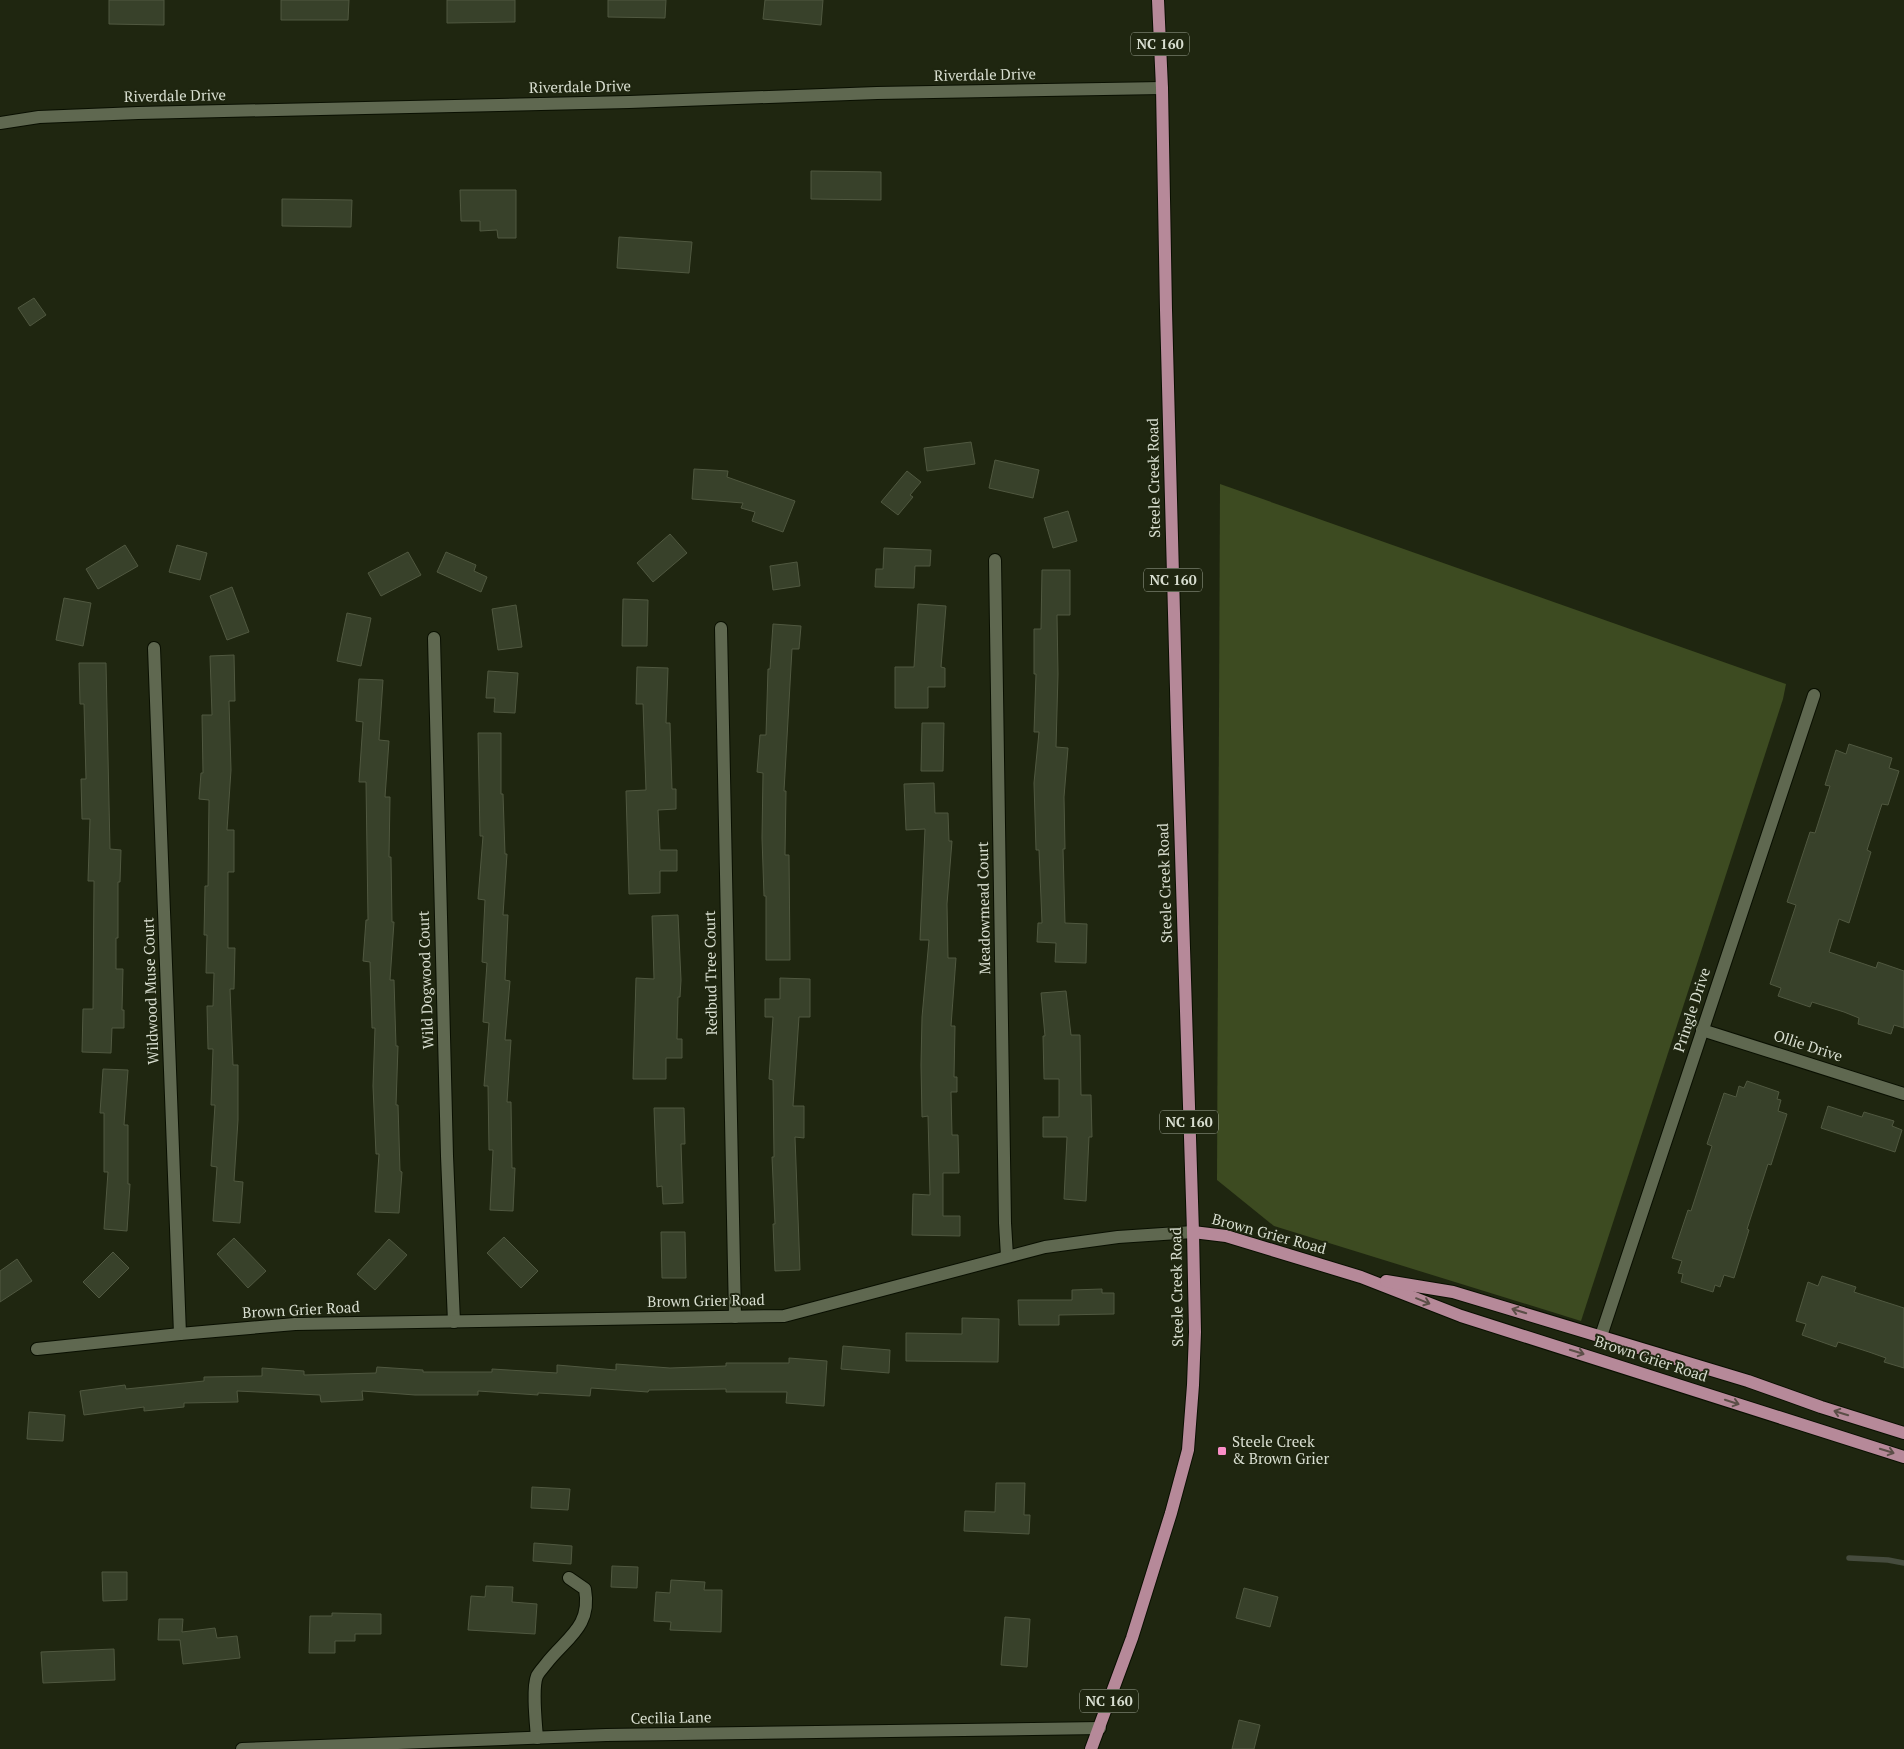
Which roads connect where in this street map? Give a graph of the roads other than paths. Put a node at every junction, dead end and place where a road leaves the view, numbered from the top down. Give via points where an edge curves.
1 (1158, 0) edge
2 (1162, 88) junction
3 (0, 123) edge
4 (995, 560) dead end
5 (721, 628) dead end
6 (434, 638) dead end
7 (154, 648) dead end
8 (1814, 695) dead end
9 (1702, 1030) junction
10 (1904, 1094) edge
11 (1193, 1232) junction
12 (1008, 1256) junction
13 (1362, 1277) junction
14 (735, 1317) junction
15 (454, 1322) junction
16 (180, 1334) junction
17 (1601, 1336) junction
18 (37, 1349) dead end
19 (1904, 1433) edge
20 (1904, 1457) edge
21 (569, 1578) dead end
22 (1100, 1728) junction
23 (536, 1738) junction
24 (289, 1748) edge
25 (242, 1749) edge
26 (1091, 1749) edge

1 - 2 main road, Steele Creek Road / NC 160
2 - 3 street, Riverdale Drive via 138,113 39,117
2 - 11 main road, Steele Creek Road / NC 160 via 1176,697
4 - 12 street, Meadowmead Court via 1004,1223
5 - 14 street, Redbud Tree Court
6 - 15 street, Wild Dogwood Court
7 - 16 street, Wildwood Muse Court
8 - 9 street, Pringle Drive
9 - 10 street, Ollie Drive
9 - 17 street, Pringle Drive
11 - 12 street, Brown Grier Road via 1072,1242
11 - 13 main road, Brown Grier Road via 1226,1236
11 - 22 main road, Steele Creek Road / NC 160 via 1195,1332 1188,1450 1156,1564
12 - 14 street, Brown Grier Road via 784,1316
17 -> 13 main road, Brown Grier Road via 1453,1292
13 -> 20 main road, Brown Grier Road via 1461,1316
14 - 15 street, Brown Grier Road
15 - 16 street, Brown Grier Road via 295,1324
16 - 18 street, Brown Grier Road
19 -> 17 main road, Brown Grier Road
21 - 23 street via 585,1589 584,1615 576,1633 552,1656 537,1677
22 - 23 street, Cecilia Lane
22 - 26 main road, Steele Creek Road / NC 160
23 - 24 street, Cecilia Lane
24 - 25 street, Cecilia Lane

